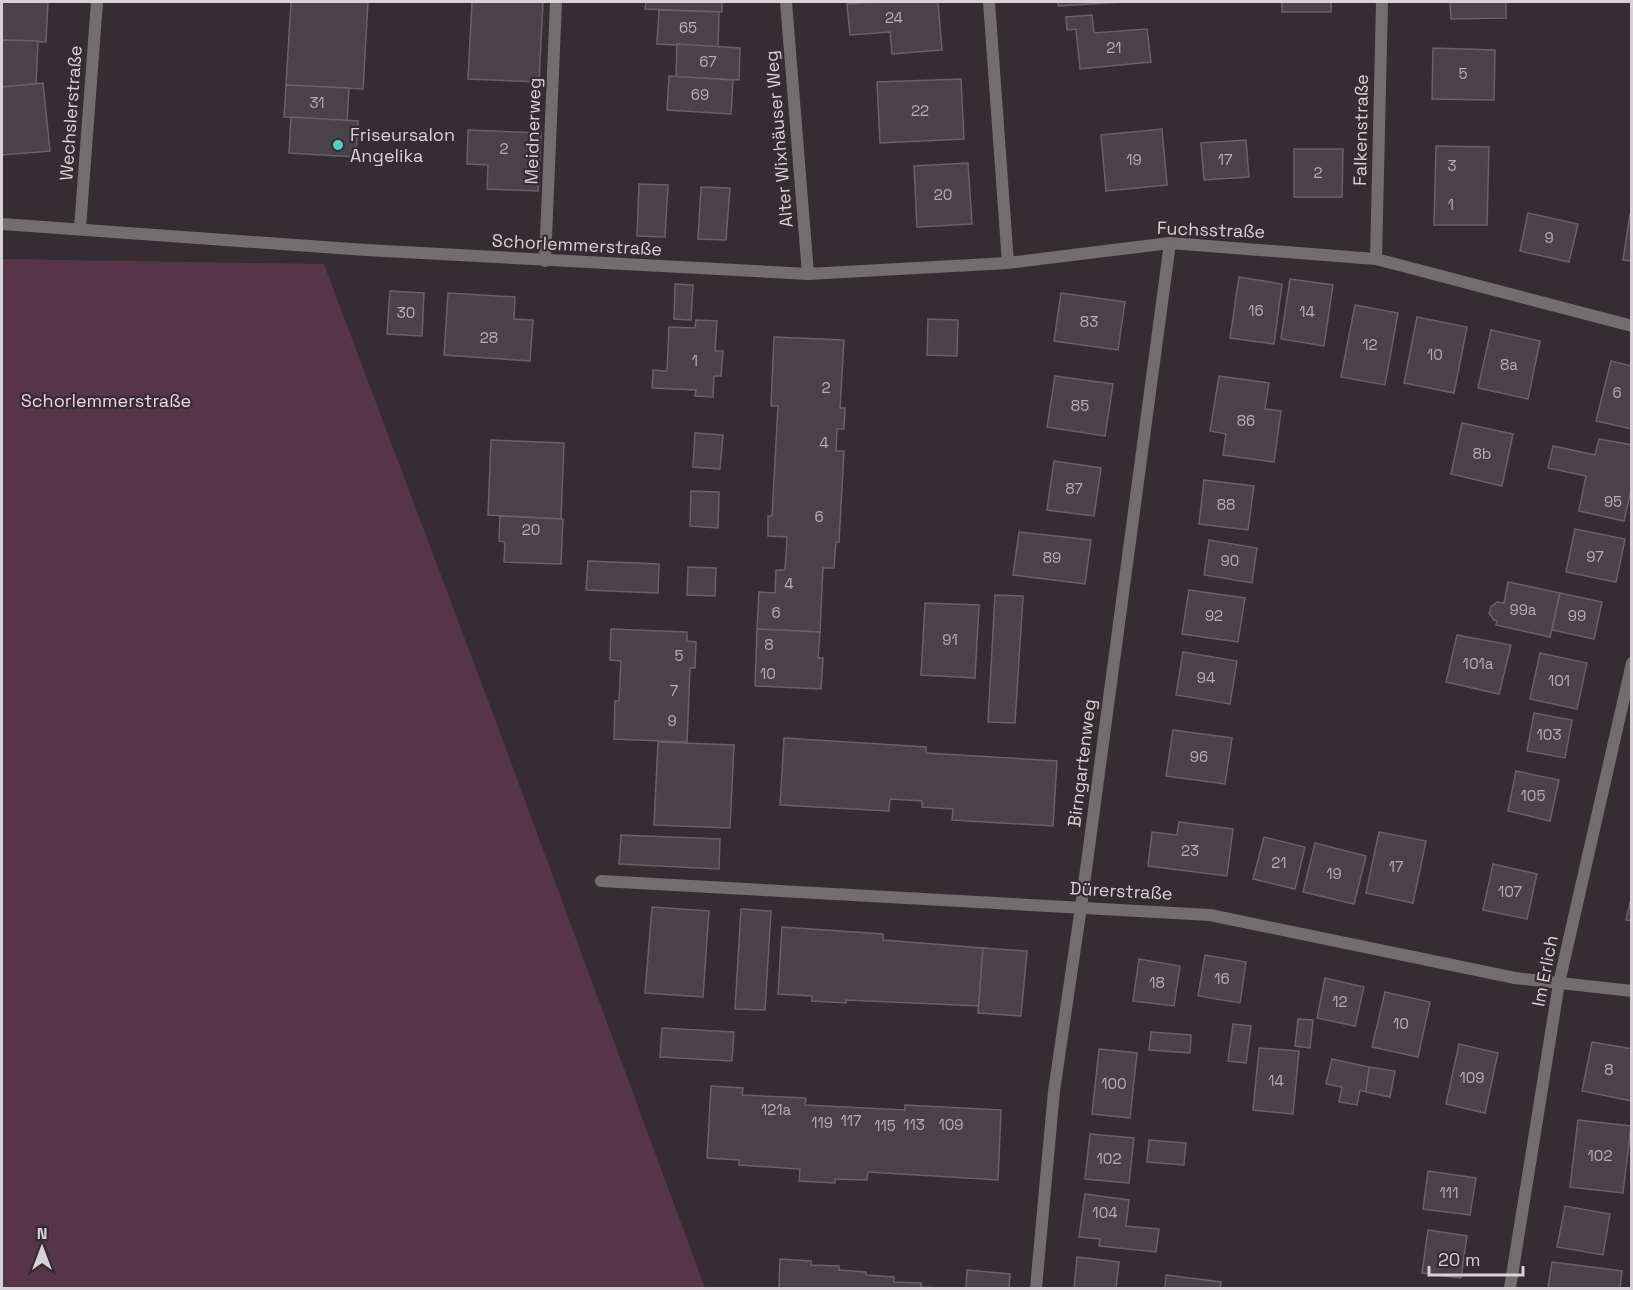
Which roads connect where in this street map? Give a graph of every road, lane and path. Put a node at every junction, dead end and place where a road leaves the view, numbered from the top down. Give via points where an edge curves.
1 (97, 2) edge
2 (556, 2) edge
3 (786, 2) edge
4 (989, 2) edge
5 (1382, 2) edge
6 (2, 224) edge
7 (80, 228) junction
8 (1170, 243) junction
9 (1376, 259) junction
10 (545, 261) junction
11 (1008, 263) junction
12 (808, 274) junction
13 (1632, 326) edge
14 (1632, 663) edge
15 (601, 881) dead end
16 (1081, 907) junction
17 (1559, 983) junction
18 (1632, 991) edge
19 (1036, 1288) edge
20 (1510, 1288) edge

1 - 7 street, Wechslerstraße
2 - 10 street, Meidnerweg
3 - 12 street, Alter Wixhäuser Weg
4 - 11 street
5 - 9 street, Falkenstraße
6 - 7 street, Schorlemmerstraße
7 - 10 street, Schorlemmerstraße
8 - 9 street, Fuchsstraße
8 - 11 street, Fuchsstraße
8 - 16 street, Birngartenweg
9 - 13 street, Fuchsstraße
10 - 12 street, Schorlemmerstraße
11 - 12 street, Schorlemmerstraße
14 - 17 street, Im Erlich
15 - 16 street, Dürerstraße
16 - 17 street, Dürerstraße via 1210,915 1515,978
16 - 19 street, Birngartenweg via 1054,1091
17 - 18 street, Dürerstraße
17 - 20 street, Im Erlich

